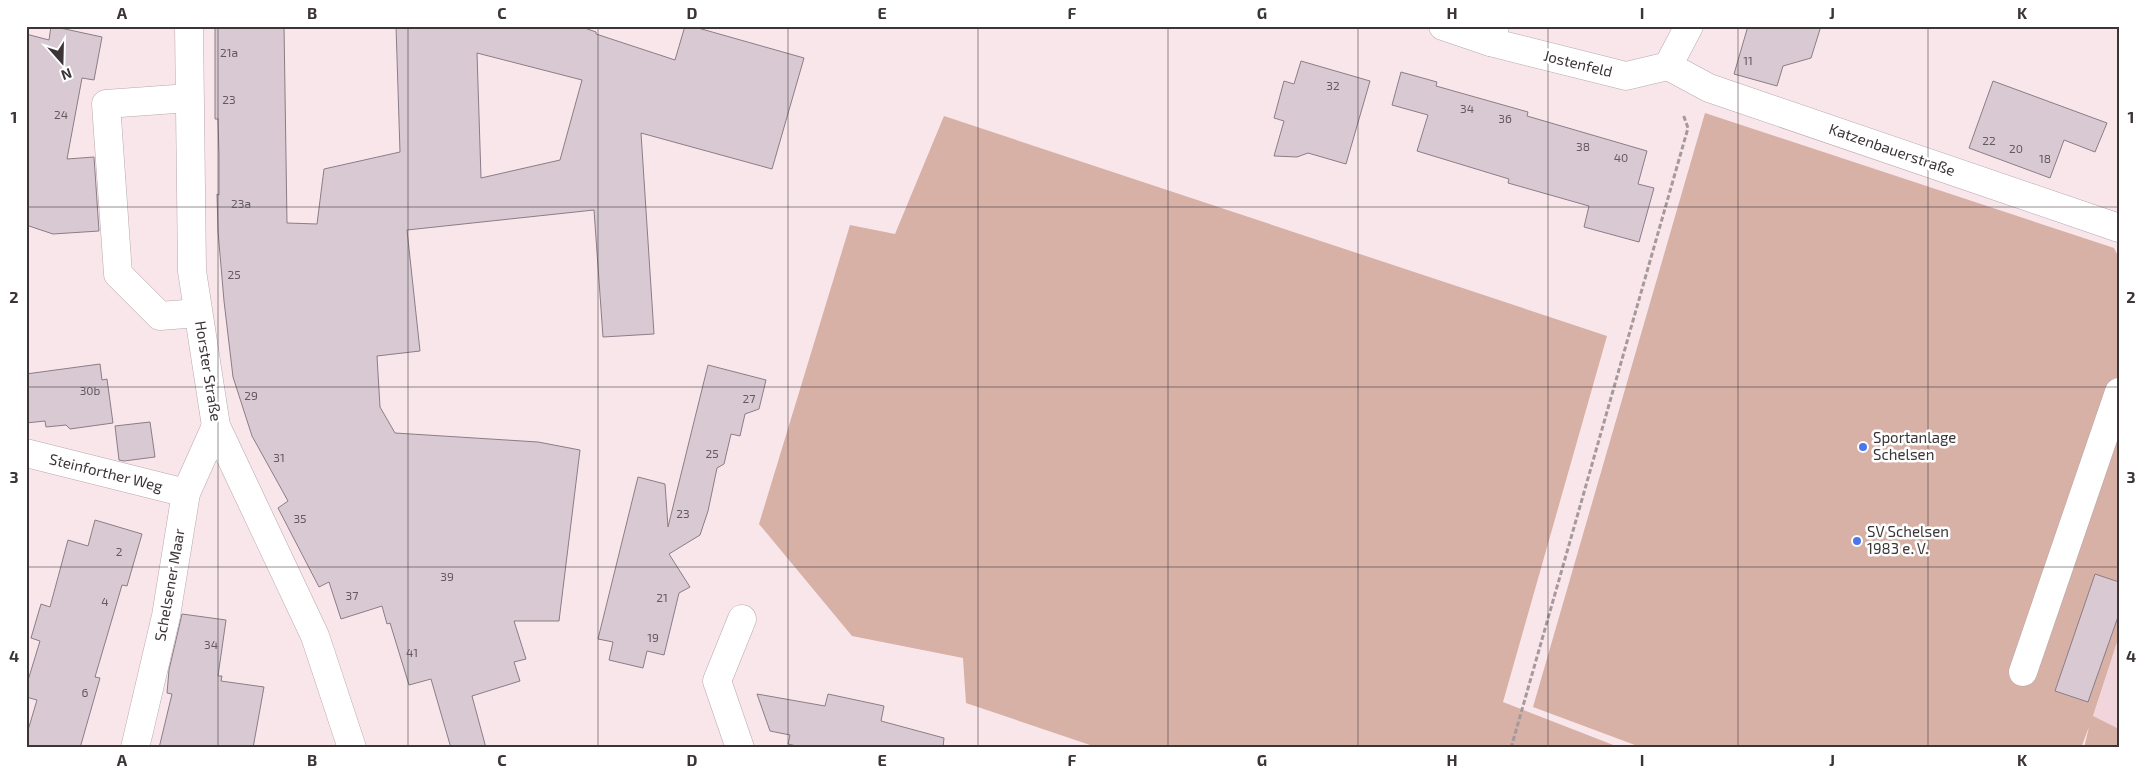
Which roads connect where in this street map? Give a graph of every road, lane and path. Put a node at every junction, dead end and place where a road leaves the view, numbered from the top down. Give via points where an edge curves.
1 (189, 26) edge
2 (1443, 26) edge
3 (1689, 26) edge
4 (1493, 34) edge
5 (1668, 66) junction
6 (189, 98) junction
7 (2119, 228) edge
8 (198, 313) junction
9 (2119, 392) edge
10 (216, 426) junction
11 (26, 453) edge
12 (186, 493) junction
13 (742, 619) dead end
14 (2023, 672) dead end
15 (135, 748) edge
16 (352, 748) edge
17 (740, 748) edge
18 (1511, 748) edge

1 - 6 street, Horster Straße
2 - 4 street, Jostenfeld
3 - 5 street
4 - 5 street, Jostenfeld via 1626,76
5 - 7 street, Katzenbauerstraße via 1709,88
5 - 18 path via 1688,128
6 - 8 street, Horster Straße via 192,272
6 - 8 street via 106,104 118,274 160,316
8 - 10 street, Horster Straße
9 - 14 street
10 - 12 street, Schelsener Maar
10 - 16 street, Horster Straße via 315,636
11 - 12 street, Steinforther Weg
12 - 15 street, Schelsener Maar via 166,616
13 - 17 street via 717,682

